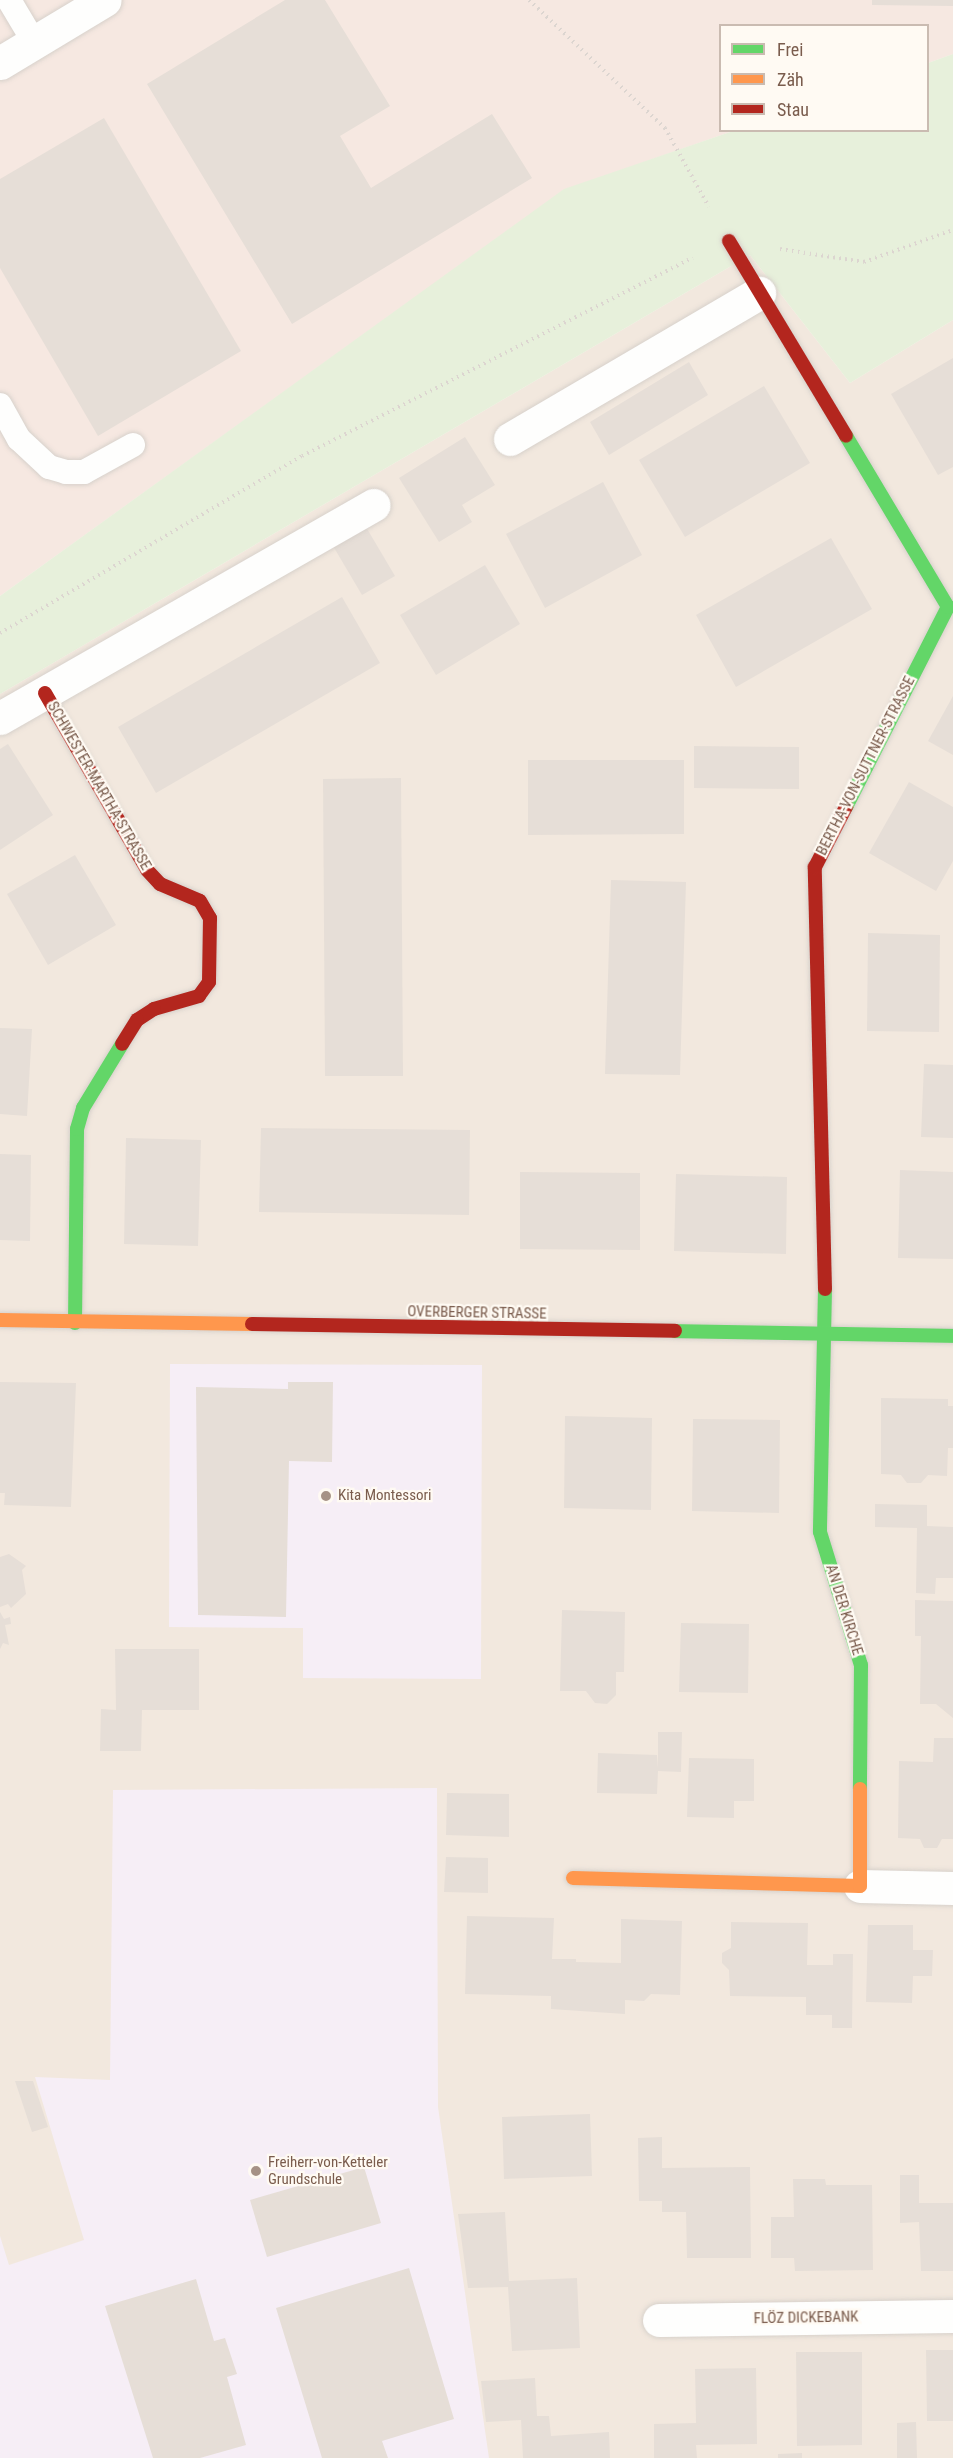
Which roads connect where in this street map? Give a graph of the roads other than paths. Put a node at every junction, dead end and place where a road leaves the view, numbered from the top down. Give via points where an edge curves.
1 (9, 0) edge
2 (105, 0) edge
3 (34, 42) junction
4 (0, 63) edge
5 (729, 241) road end
6 (759, 293) junction
7 (0, 405) edge
8 (510, 439) dead end
9 (133, 445) dead end
10 (374, 505) dead end
11 (45, 693) junction
12 (0, 718) edge
13 (0, 1320) edge
14 (75, 1323) junction
15 (826, 1335) junction
16 (953, 1336) edge
17 (573, 1878) dead end
18 (860, 1886) junction
19 (953, 1888) edge
20 (953, 2316) edge
21 (658, 2320) dead end

1 - 3 lane
2 - 3 street
3 - 4 street
5 - 6 street, BERTHA-VON-SUTTNER-STRASSE
6 - 8 street
6 - 15 street, BERTHA-VON-SUTTNER-STRASSE via 948,607 815,867
7 - 9 lane via 19,439 49,467 84,472
10 - 11 street, SCHWESTER-MARTHA-STRASSE
11 - 12 street, SCHWESTER-MARTHA-STRASSE
11 - 14 street, SCHWESTER-MARTHA-STRASSE via 147,870 160,884 200,901 210,918 209,982 199,996 154,1009 137,1020 84,1108 77,1129
13 - 14 street, OVERBERGER STRASSE
14 - 15 street, OVERBERGER STRASSE
15 - 16 street, OVERBERGER STRASSE
15 - 18 street, AN DER KIRCHE via 820,1532 861,1665
17 - 18 street
18 - 19 street
20 - 21 street, FLÖZ DICKEBANK

